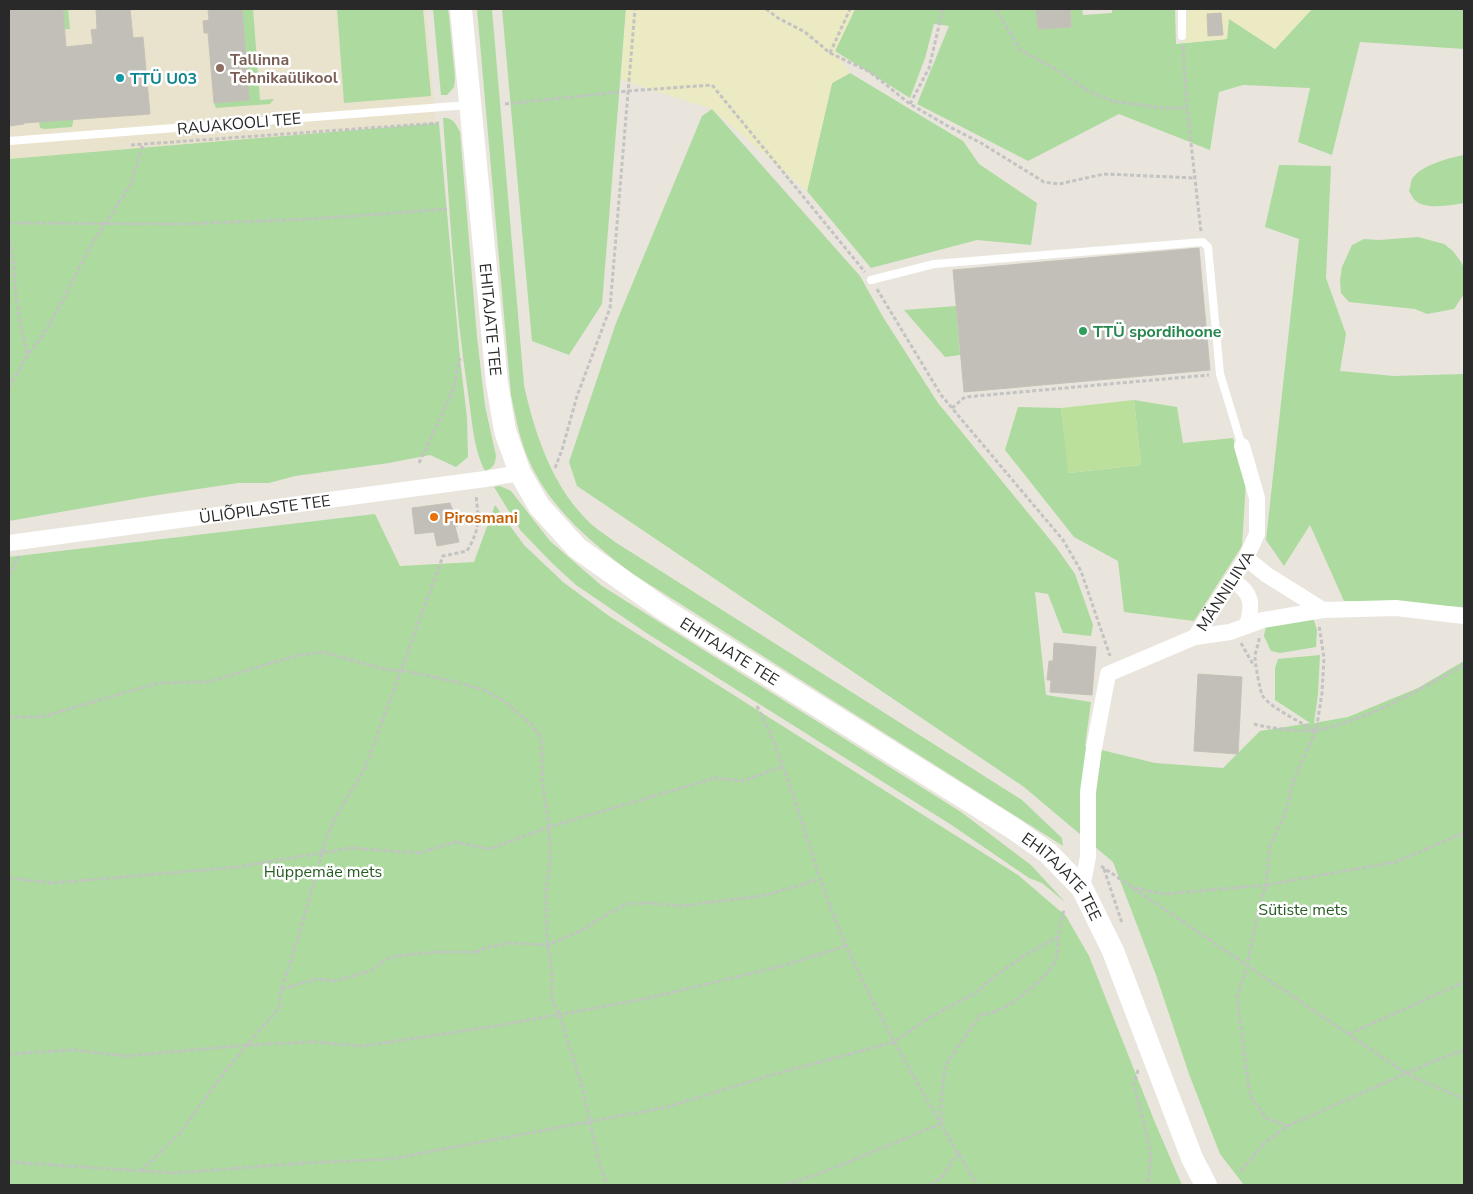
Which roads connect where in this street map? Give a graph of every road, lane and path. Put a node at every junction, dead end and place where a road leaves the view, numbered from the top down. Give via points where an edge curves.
1 (461, 9) edge
2 (635, 9) edge
3 (766, 9) edge
4 (850, 9) edge
5 (943, 9) edge
6 (996, 9) edge
7 (1182, 9) edge
8 (1182, 36) joint
9 (830, 53) junction
10 (628, 91) junction
11 (505, 104) dead end
12 (910, 104) junction
13 (470, 105) junction
14 (1187, 108) junction
15 (439, 123) dead end
16 (148, 130) junction
17 (9, 141) edge
18 (142, 144) junction
19 (123, 146) dead end
20 (1195, 178) junction
21 (447, 209) dead end
22 (9, 223) edge
23 (104, 224) junction
24 (9, 241) edge
25 (1203, 242) junction
26 (871, 280) junction
27 (28, 354) junction
28 (460, 358) dead end
29 (1220, 374) junction
30 (9, 387) edge
31 (952, 408) junction
32 (1242, 446) joint
33 (419, 463) dead end
34 (555, 468) dead end
35 (520, 473) junction
36 (474, 480) junction
37 (9, 543) edge
38 (1246, 558) junction
39 (1232, 580) junction
40 (1319, 610) junction
41 (1464, 616) edge
42 (1251, 625) junction
43 (1230, 632) junction
44 (1195, 637) junction
45 (1464, 665) edge
46 (1256, 668) junction
47 (401, 670) junction
48 (1115, 671) junction
49 (757, 706) dead end
50 (9, 717) edge
51 (1254, 724) dead end
52 (1316, 731) junction
53 (782, 767) junction
54 (549, 827) junction
55 (1464, 832) edge
56 (322, 851) junction
57 (1088, 858) junction
58 (9, 878) edge
59 (820, 879) junction
60 (1266, 885) junction
61 (1082, 888) junction
62 (1132, 888) junction
63 (1064, 909) dead end
64 (1058, 936) junction
65 (548, 945) junction
66 (846, 946) junction
67 (1247, 966) junction
68 (1464, 982) edge
69 (282, 989) junction
70 (559, 1014) junction
71 (1349, 1034) junction
72 (894, 1042) junction
73 (247, 1045) junction
74 (1464, 1050) edge
75 (9, 1054) edge
76 (1138, 1070) dead end
77 (1407, 1074) junction
78 (1464, 1099) edge
79 (589, 1121) junction
80 (941, 1124) junction
81 (1288, 1126) junction
82 (958, 1153) junction
83 (9, 1162) edge
84 (140, 1171) junction
85 (1241, 1171) dead end
86 (606, 1185) edge
87 (786, 1185) edge
88 (931, 1185) edge
89 (977, 1185) edge
90 (1148, 1185) edge
91 (1206, 1185) edge

1 - 13 main road, EHITAJATE TEE
2 - 10 path
3 - 9 path via 805,32
4 - 9 path
5 - 12 path via 929,68
6 - 14 path via 1021,50 1088,91 1112,101
7 - 8 lane
8 - 14 path
9 - 12 path via 870,72
10 - 11 path
10 - 26 path via 712,85
10 - 34 path via 610,308 577,396
12 - 20 path via 1044,182 1059,184 1104,174
13 - 16 lane, RAUAKOOLI TEE
13 - 35 main road, EHITAJATE TEE via 497,383 505,431
14 - 20 path
15 - 18 path
16 - 17 lane, RAUAKOOLI TEE
16 - 18 path
18 - 19 path
18 - 23 path via 132,184
20 - 25 path
21 - 23 path via 312,219
22 - 23 path
23 - 27 path via 44,335
24 - 27 path via 20,328
25 - 26 lane via 934,264
25 - 29 lane via 1208,247
26 - 31 path
27 - 30 path
28 - 33 path via 452,393
29 - 31 path via 965,397
29 - 32 lane
31 - 48 path via 1063,540 1082,571
32 - 38 street, MÄNNILIIVA via 1257,498 1257,534
35 - 36 street, ÜLIÕPILASTE TEE
35 - 61 main road, EHITAJATE TEE via 539,506 577,548 666,611 1014,829 1048,853
36 - 37 street, ÜLIÕPILASTE TEE
36 - 47 path via 478,520 476,535 467,551 443,556
38 - 39 street, MÄNNILIIVA
38 - 40 street
39 - 42 street via 1250,596
39 - 44 street, MÄNNILIIVA
40 - 41 street via 1396,608
40 - 42 street
40 - 52 path via 1324,658
42 - 43 street
42 - 46 path via 1259,634
43 - 44 street
43 - 46 path via 1240,641
44 - 48 street, MÄNNILIIVA
45 - 52 path via 1363,715
46 - 52 path via 1262,695
47 - 50 path via 388,670 322,652 295,656 208,682 158,683 42,716
47 - 54 path via 484,690 504,701 530,723 541,738
47 - 56 path via 365,768 334,820
48 - 57 street via 1108,674 1094,748 1088,792
49 - 53 path via 770,731
51 - 52 path via 1267,728
52 - 60 path via 1293,781 1285,814 1270,846
53 - 54 path via 742,781 715,778
53 - 59 path
54 - 56 path via 489,849 456,842 419,853 350,848
54 - 65 path
55 - 60 path via 1395,862
56 - 58 path via 238,867 61,883
56 - 69 path
57 - 61 street
57 - 62 path
59 - 65 path via 767,895 737,899 681,906 627,904
59 - 66 path
60 - 62 path via 1164,894
60 - 67 path
61 - 91 main road, EHITAJATE TEE via 1113,951 1192,1158
62 - 67 path
63 - 64 path
64 - 72 path via 1025,955 975,993 927,1019
64 - 80 path via 1052,967 1018,998 999,1010 980,1015 945,1066
65 - 69 path via 510,943 476,952 396,956 370,971 334,981 316,979
65 - 70 path via 551,998
66 - 70 path via 782,966 662,995
66 - 72 path
67 - 71 path
67 - 81 path via 1237,997 1250,1096 1266,1118
68 - 71 path
69 - 73 path via 279,1008
70 - 73 path via 362,1046 313,1042
70 - 79 path via 581,1082
71 - 77 path
72 - 79 path via 667,1106
72 - 80 path
73 - 75 path via 128,1056 73,1050
73 - 84 path via 179,1134
74 - 77 path
76 - 90 path via 1134,1085 1151,1151
77 - 78 path
77 - 81 path
79 - 84 path via 391,1159 174,1173
79 - 86 path
80 - 82 path
80 - 87 path via 824,1173
81 - 85 path via 1265,1142
82 - 88 path via 942,1177
82 - 89 path
83 - 84 path

